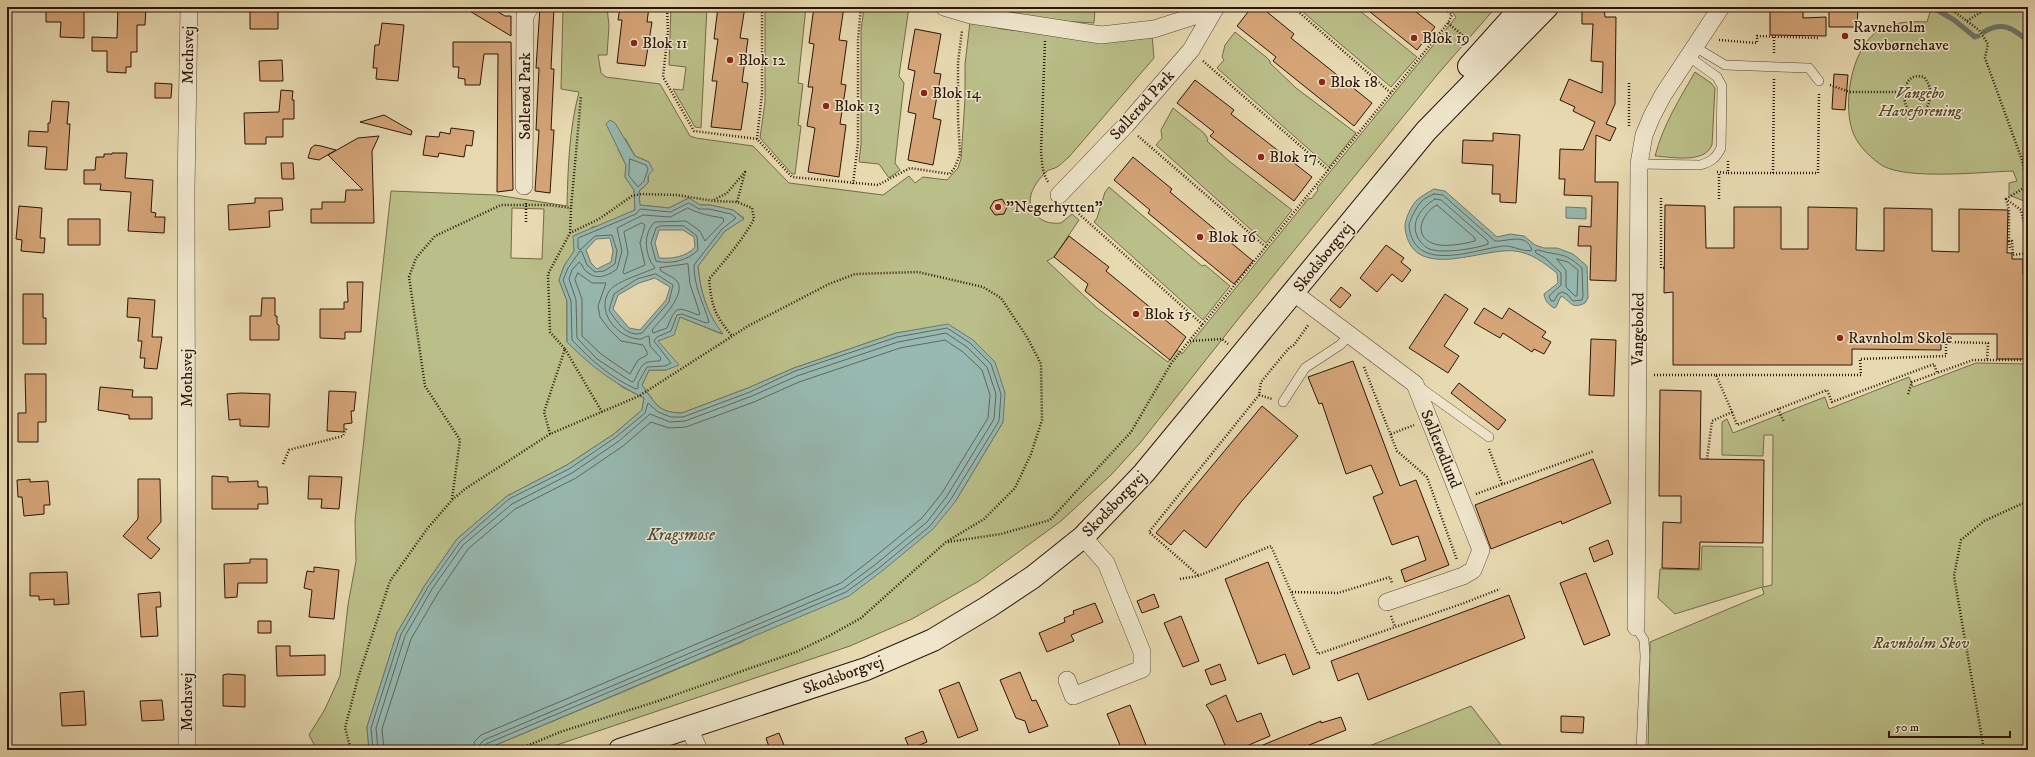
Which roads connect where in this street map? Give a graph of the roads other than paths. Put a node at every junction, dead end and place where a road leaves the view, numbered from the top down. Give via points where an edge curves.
1 (189, 7) edge
2 (530, 7) edge
3 (944, 7) edge
4 (1213, 7) edge
5 (1216, 7) edge
6 (1522, 7) edge
7 (1547, 7) edge
8 (1721, 7) edge
9 (1692, 52) junction
10 (1819, 81) road end
11 (1426, 131) junction
12 (1639, 164) junction
13 (524, 186) road end
14 (1058, 196) road end
15 (1294, 293) junction
16 (1350, 335) junction
17 (1415, 384) junction
18 (1283, 402) dead end
19 (1486, 434) road end
20 (1083, 537) junction
21 (1392, 601) road end
22 (1636, 626) joint
23 (1067, 680) dead end
24 (689, 728) junction
25 (187, 750) edge
26 (620, 750) edge
27 (699, 750) edge
28 (1641, 750) edge

1 - 25 street, Mothsvej via 186,189
2 - 13 street, Søllerød Park via 526,16
3 - 4 street via 965,14 1045,28 1101,34 1154,29 1204,13
5 - 14 street, Søllerød Park via 1191,50 1126,125
6 - 11 street, Skodsborgvej via 1442,96 1428,120
7 - 11 street, Skodsborgvej
8 - 9 street, Vangeboled
9 - 10 lane via 1725,65 1809,68
9 - 12 street, Vangeboled via 1652,116 1644,135
9 - 12 lane via 1717,77 1722,86 1721,148 1710,162 1700,165
11 - 15 street, Skodsborgvej
12 - 22 street, Vangeboled
15 - 16 street
15 - 20 street, Skodsborgvej via 1144,473
16 - 17 street
16 - 18 lane via 1340,345 1305,368
17 - 19 lane
17 - 21 street, Søllerødlund via 1481,550 1473,570 1463,576
20 - 23 street via 1106,563 1142,652 1142,669 1073,696
20 - 24 street, Skodsborgvej via 1033,577 988,608 933,640 866,669
22 - 28 lane via 1644,640 1645,656
24 - 26 street, Skodsborgvej
24 - 27 street

